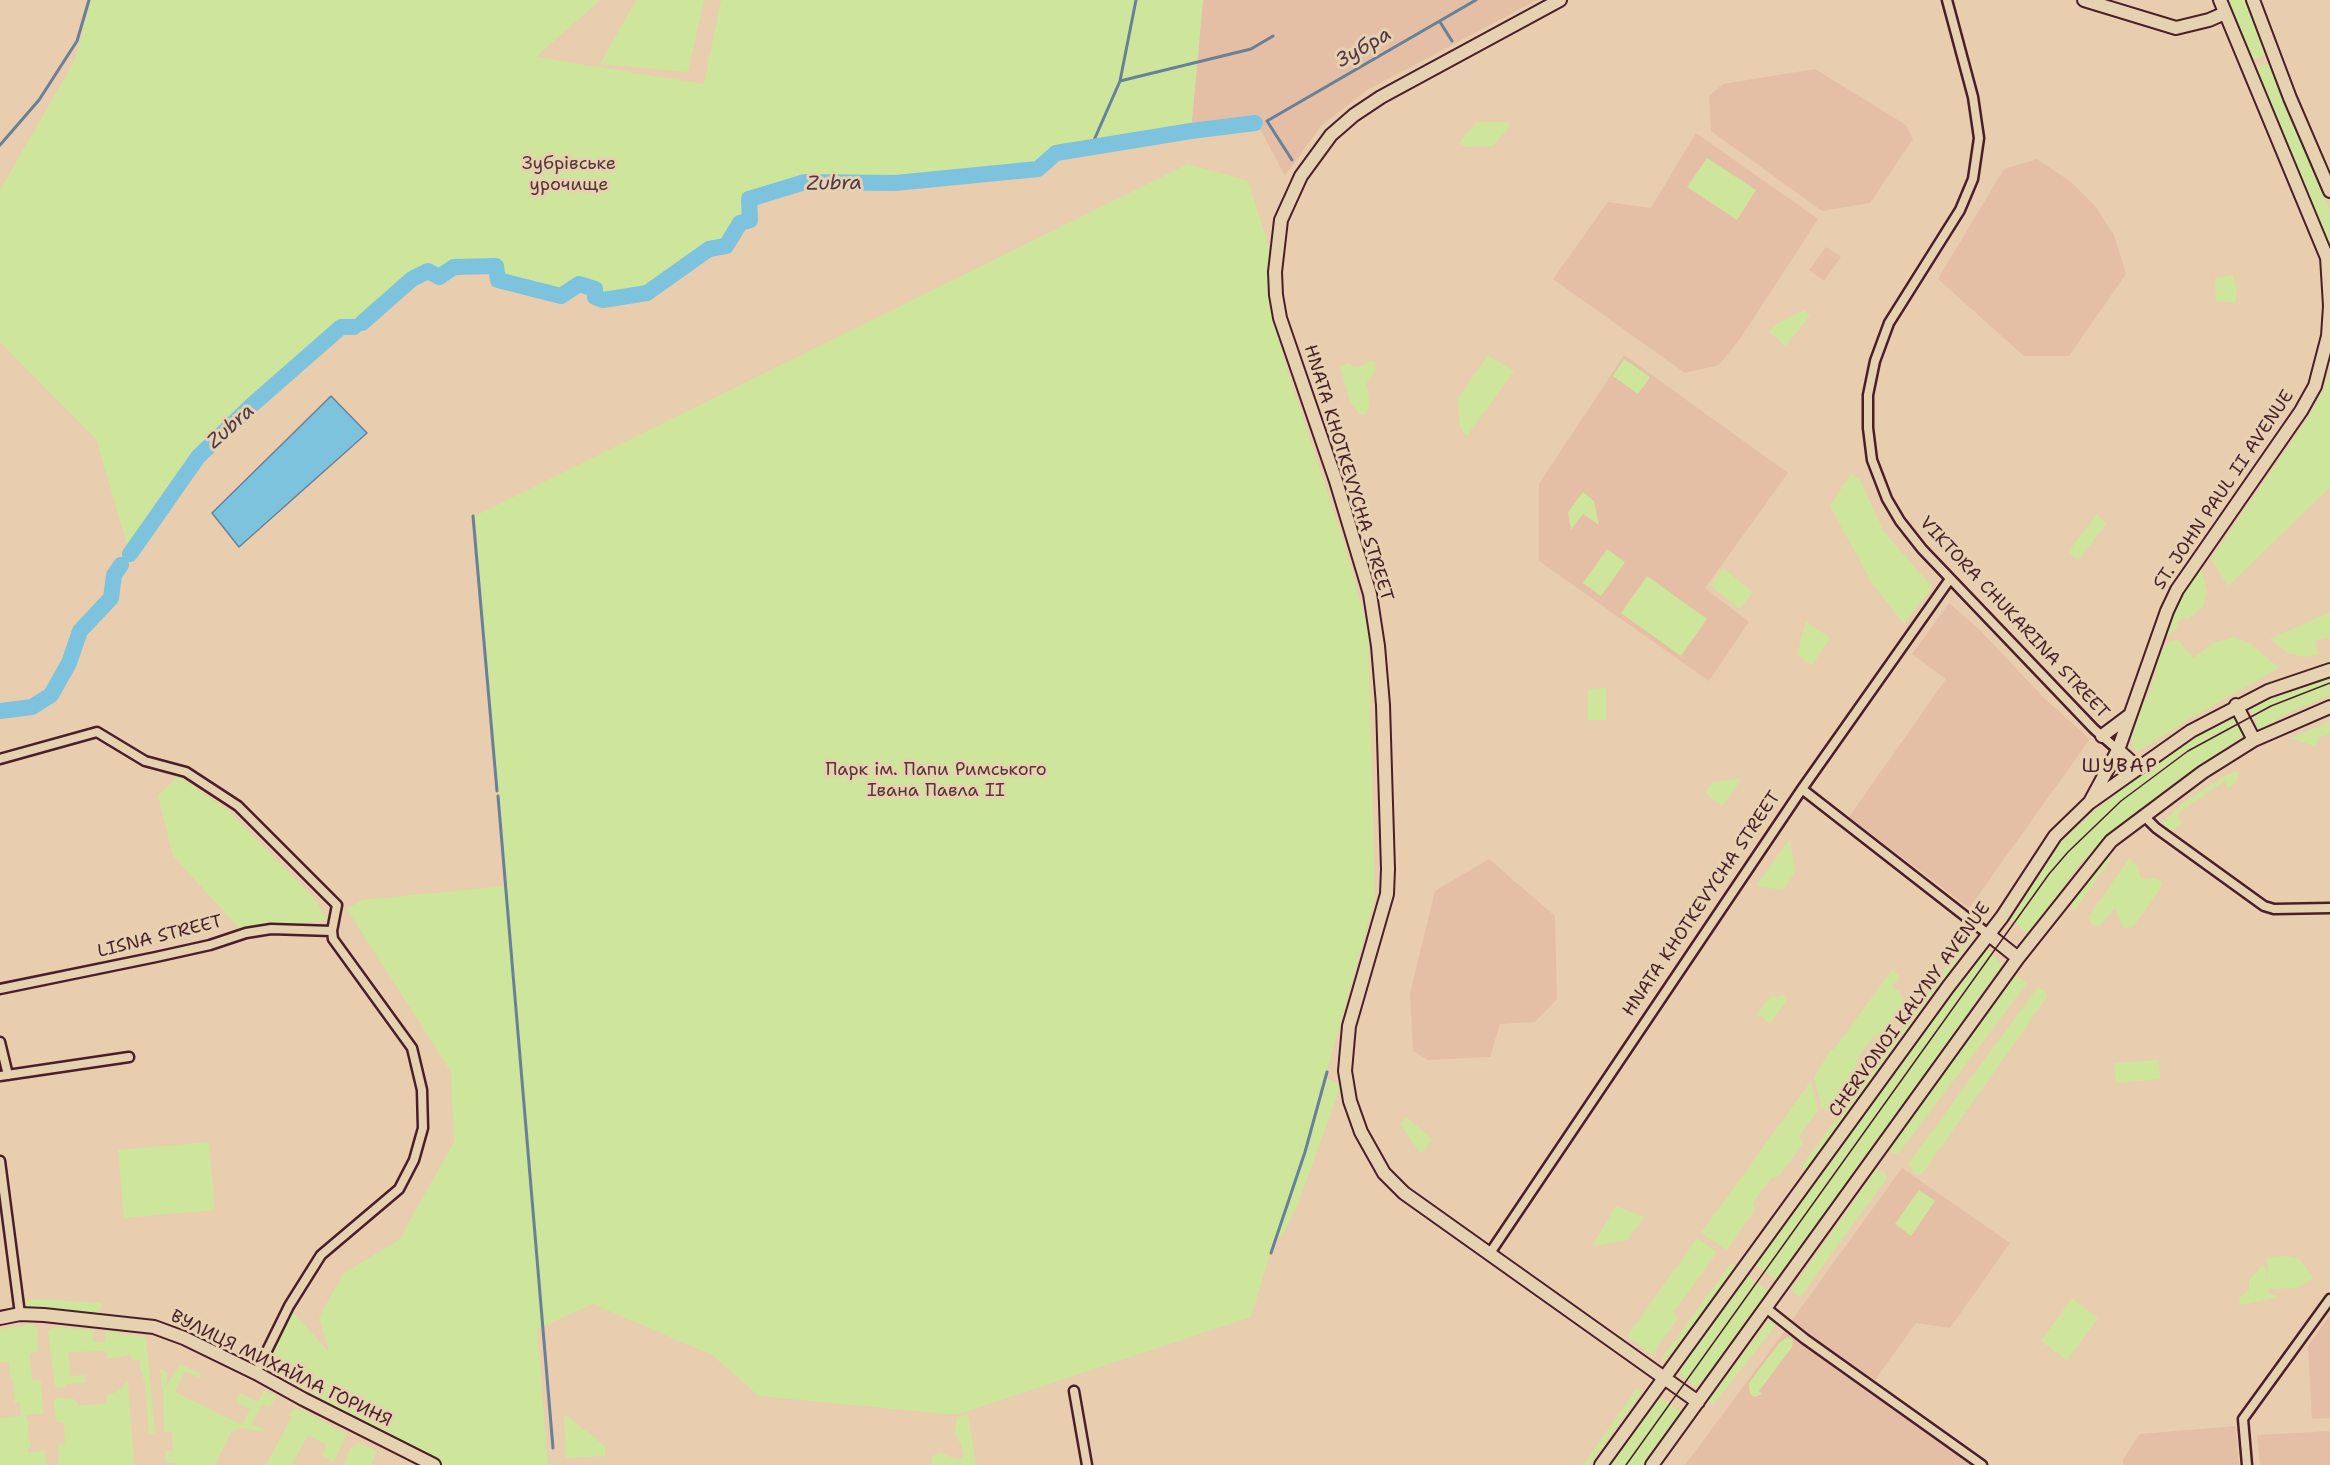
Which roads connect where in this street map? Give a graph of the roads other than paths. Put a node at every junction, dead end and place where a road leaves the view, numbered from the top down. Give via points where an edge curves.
1 (1560, 0) edge
2 (1947, 0) edge
3 (2084, 0) edge
4 (2220, 0) edge
5 (2253, 0) edge
6 (2225, 13) junction
7 (2330, 191) edge
8 (2328, 261) edge
9 (1950, 579) junction
10 (2330, 670) edge
11 (2236, 705) junction
12 (2330, 707) edge
13 (2131, 714) junction
14 (2102, 736) junction
15 (2254, 740) junction
16 (2118, 750) junction
17 (0, 759) edge
18 (2138, 768) junction
19 (1802, 789) junction
20 (2089, 803) junction
21 (2143, 815) junction
22 (2330, 908) edge
23 (330, 931) junction
24 (1988, 934) junction
25 (2018, 958) junction
26 (0, 989) edge
27 (0, 1042) edge
28 (129, 1057) dead end
29 (4, 1076) edge
30 (0, 1161) edge
31 (2, 1199) edge
32 (1490, 1253) junction
33 (2330, 1299) edge
34 (1766, 1308) junction
35 (19, 1311) junction
36 (0, 1318) edge
37 (255, 1373) junction
38 (1665, 1379) junction
39 (1074, 1391) dead end
40 (1698, 1402) junction
41 (434, 1465) edge
42 (1086, 1465) edge
43 (1601, 1465) edge
44 (1652, 1465) edge
45 (1982, 1465) edge
46 (2247, 1465) edge

1 - 32 main road, HNATA KHOTKEVYCHA STREET via 1381,97 1331,135 1301,176 1281,220 1275,272 1280,318 1351,530 1370,594 1378,646 1384,724 1387,894 1349,1026 1344,1071 1350,1101 1361,1132 1384,1173 1404,1193
2 - 9 street, VIKTORA CHUKARINA STREET via 1973,97 1979,138 1973,179 1960,210 1889,323 1870,383 1868,428 1872,460 1887,499 1900,521
3 - 6 main road via 2176,28
4 - 6 main road, ST. JOHN PAUL II AVENUE
5 - 7 main road
6 - 8 main road, ST. JOHN PAUL II AVENUE
8 - 13 main road, ST. JOHN PAUL II AVENUE via 2328,336 2315,386 2177,590
9 - 14 street, VIKTORA CHUKARINA STREET
9 - 19 street, HNATA KHOTKEVYCHA STREET
10 - 11 main road, CHERVONOI KALYNY AVENUE
11 - 15 main road
11 - 18 main road, CHERVONOI KALYNY AVENUE
12 - 15 main road
13 - 14 main road
13 - 16 main road, ST. JOHN PAUL II AVENUE
14 - 16 street, VIKTORA CHUKARINA STREET
15 - 21 main road
16 - 18 main road
16 - 20 main road, ST. JOHN PAUL II AVENUE
17 - 23 street via 97,732 145,761 186,772 238,806 336,904
18 - 20 main road, CHERVONOI KALYNY AVENUE
19 - 24 street
19 - 32 street, HNATA KHOTKEVYCHA STREET
20 - 24 main road, CHERVONOI KALYNY AVENUE via 2055,836
21 - 22 street via 2264,906
21 - 25 main road via 2111,841
23 - 26 street, LISNA STREET via 257,931 156,957
23 - 37 street via 412,1047 422,1090 423,1128 414,1160 399,1189 321,1254
24 - 25 main road
24 - 38 main road, CHERVONOI KALYNY AVENUE
25 - 34 main road
27 - 29 street
28 - 29 street
30 - 31 street
31 - 35 street
32 - 38 main road, HNATA KHOTKEVYCHA STREET
33 - 46 street via 2243,1419
34 - 40 main road
34 - 45 street
35 - 36 main road, ВУЛИЦЯ МИХАЙЛА ГОРИНЯ
35 - 37 main road, ВУЛИЦЯ МИХАЙЛА ГОРИНЯ via 154,1327
37 - 41 main road, ВУЛИЦЯ МИХАЙЛА ГОРИНЯ
38 - 40 main road, HNATA KHOTKEVYCHA STREET
38 - 43 main road, CHERVONOI KALYNY AVENUE
39 - 42 street
40 - 44 main road

